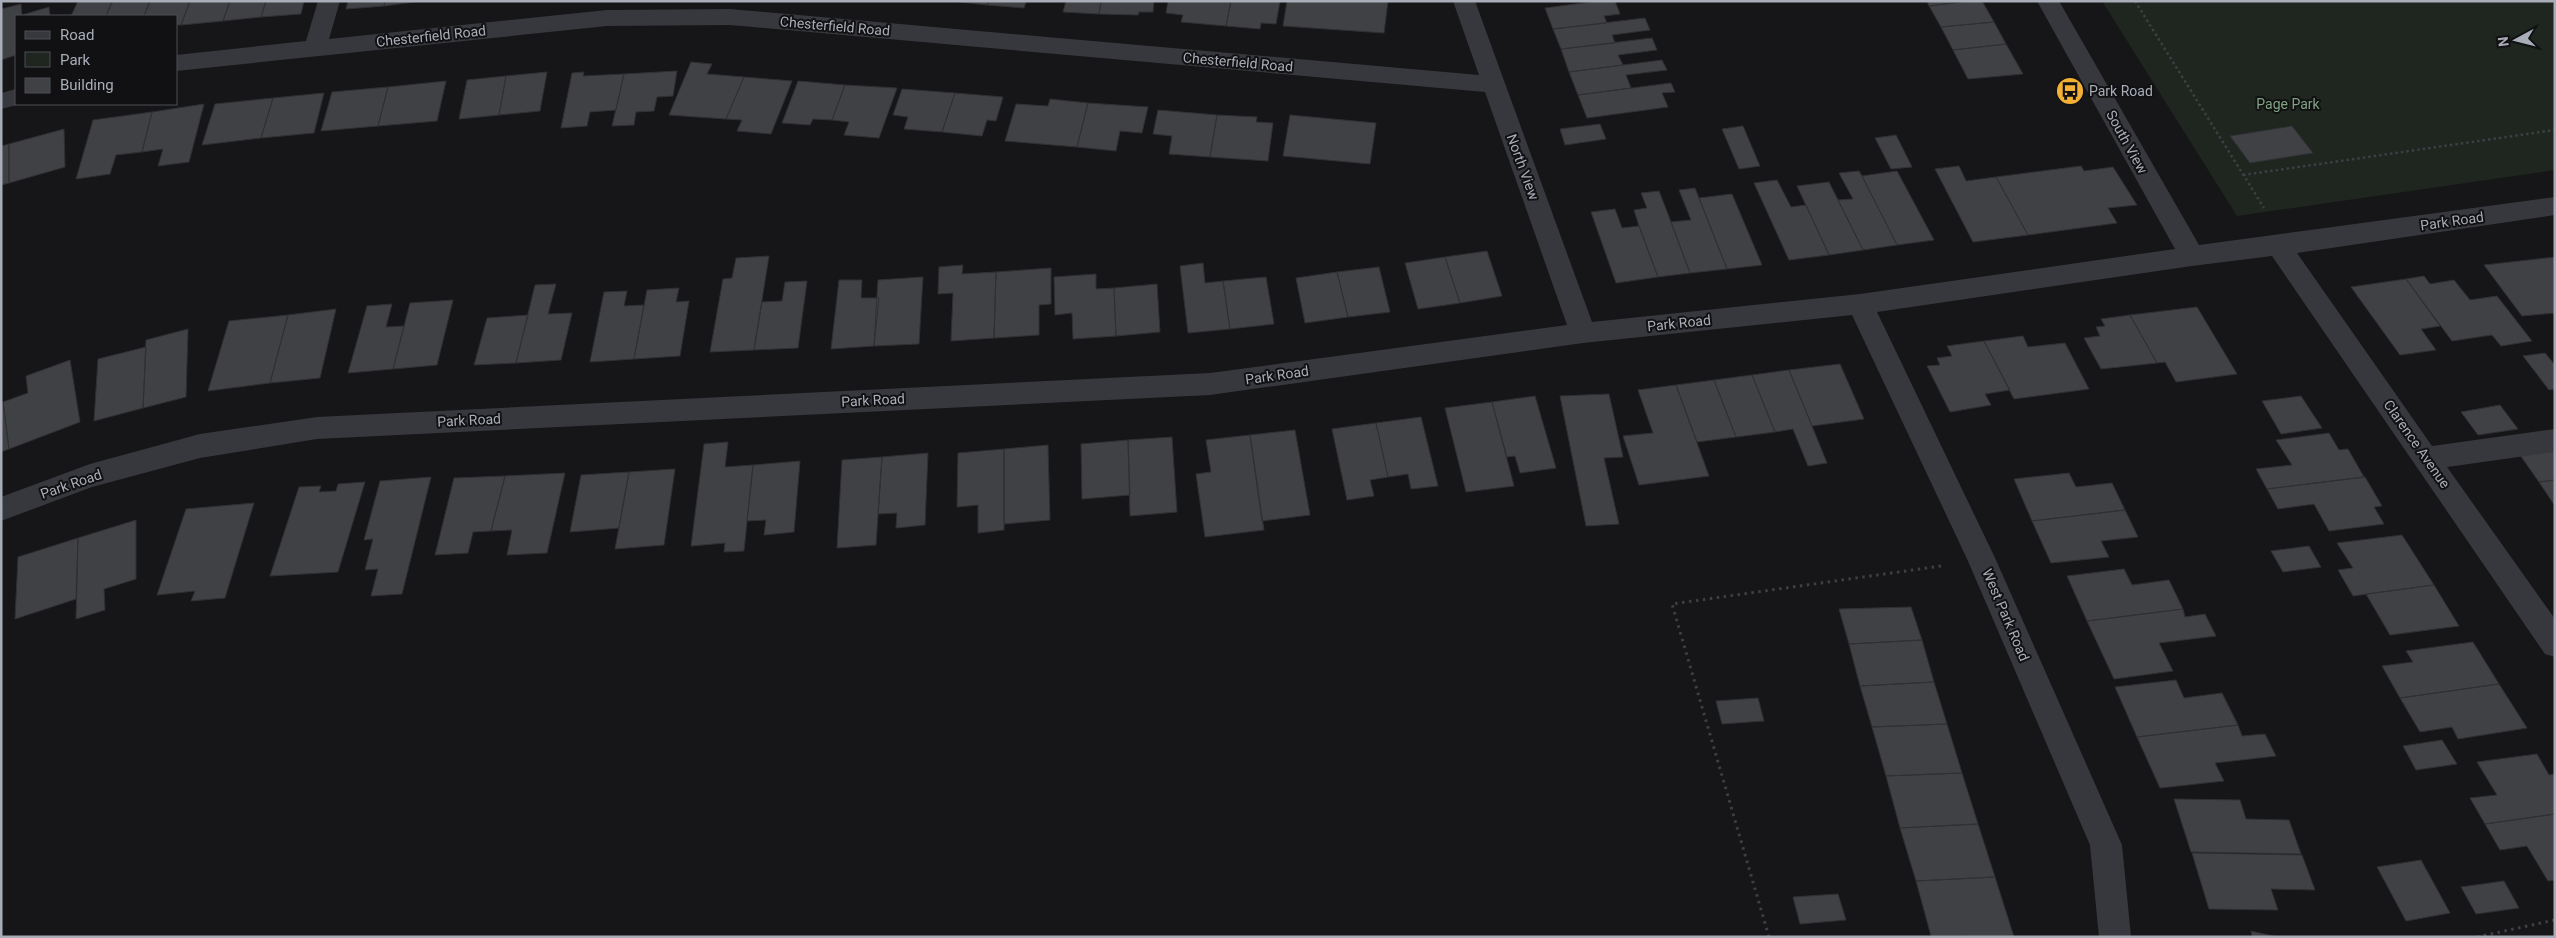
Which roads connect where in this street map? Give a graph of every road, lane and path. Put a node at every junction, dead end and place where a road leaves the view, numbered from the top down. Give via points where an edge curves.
1 (329, 1) edge
2 (1464, 1) edge
3 (2048, 1) edge
4 (2135, 1) edge
5 (315, 49) junction
6 (178, 63) edge
7 (1494, 85) junction
8 (15, 97) edge
9 (1, 101) edge
10 (2555, 130) edge
11 (2243, 175) junction
12 (2555, 206) edge
13 (2278, 246) junction
14 (2192, 256) junction
15 (1860, 304) junction
16 (1583, 333) junction
17 (2555, 440) edge
18 (2427, 458) junction
19 (1, 509) edge
20 (1982, 560) junction
21 (2555, 644) edge
22 (2555, 920) edge
23 (1768, 937) edge
24 (2116, 937) edge
25 (2477, 937) edge

1 - 5 street
2 - 7 street, North View
3 - 14 street, South View
4 - 11 path
5 - 6 street, Chesterfield Road
5 - 7 street, Chesterfield Road via 607,18 730,17
7 - 16 street, North View
8 - 9 street
10 - 11 path
11 - 13 path via 2266,212
12 - 13 street, Park Road
13 - 14 street, Park Road
13 - 18 street, Clarence Avenue
14 - 15 street, Park Road
15 - 16 street, Park Road
15 - 20 street, West Park Road
16 - 19 street, Park Road via 1210,384 317,428 200,446 90,476
17 - 18 street
18 - 21 street, Clarence Avenue
20 - 23 path via 1672,604
20 - 24 street, West Park Road via 2106,845
22 - 25 path

